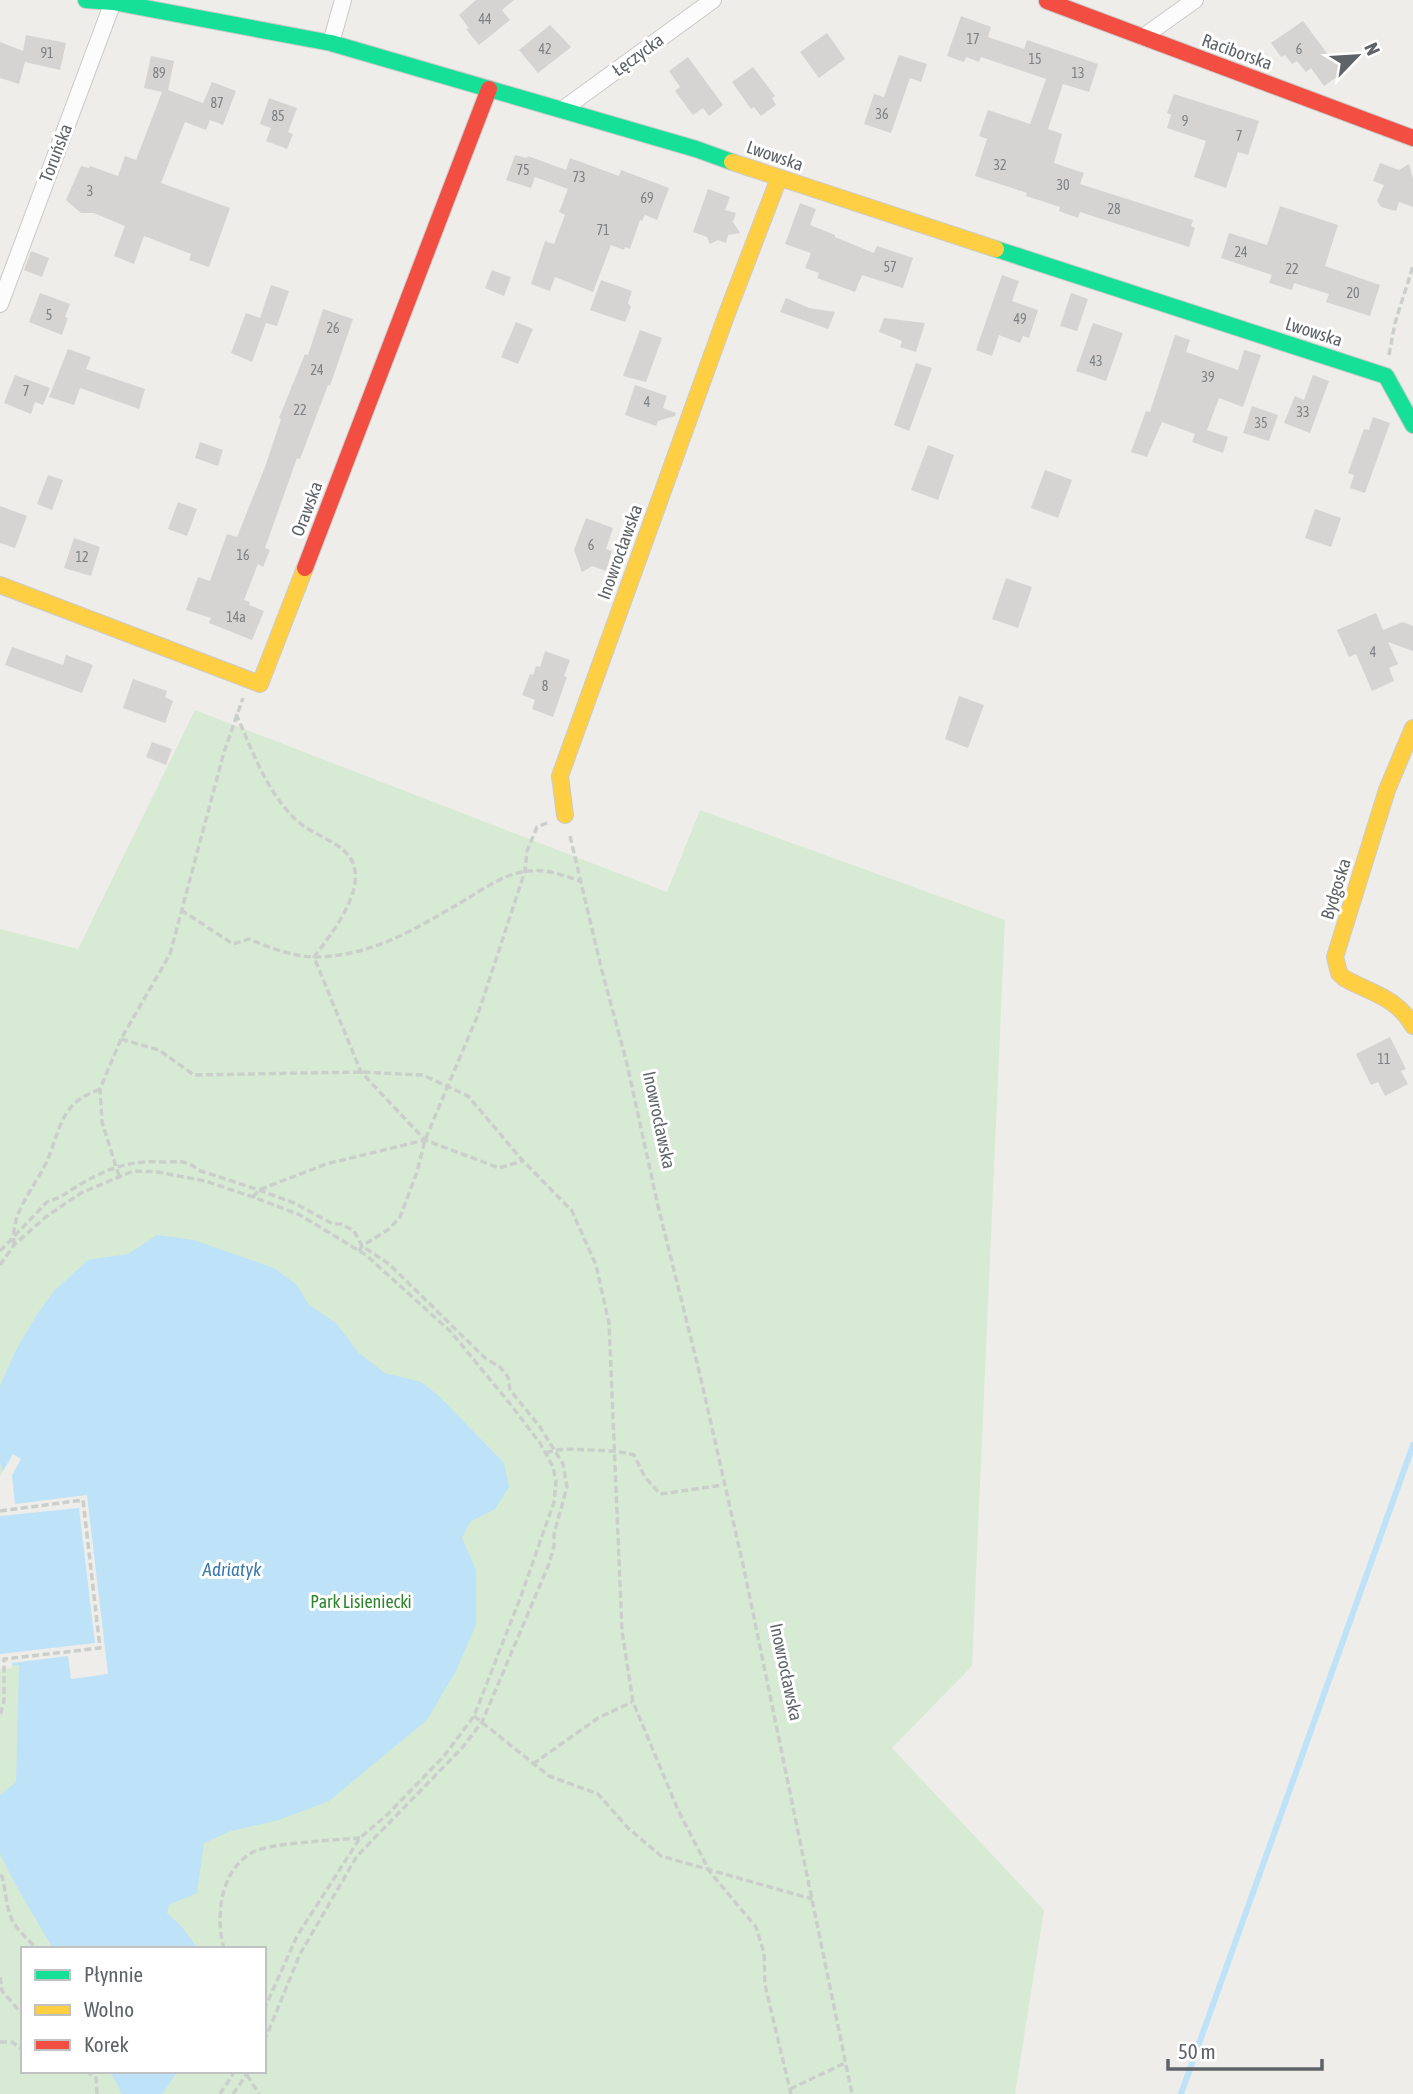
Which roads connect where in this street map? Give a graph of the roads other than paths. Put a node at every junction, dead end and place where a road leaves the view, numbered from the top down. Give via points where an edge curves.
1 (86, 0) edge
2 (343, 0) edge
3 (713, 0) edge
4 (1195, 0) edge
5 (1047, 1) edge
6 (113, 2) junction
7 (1143, 37) junction
8 (331, 43) junction
9 (489, 89) junction
10 (562, 110) junction
11 (1413, 138) edge
12 (779, 178) junction
13 (0, 304) edge
14 (1413, 425) edge
15 (0, 585) edge
16 (1413, 728) edge
17 (565, 815) road end
18 (1413, 1027) edge

1 - 6 street, Lwowska
2 - 8 street
3 - 10 street, Łęczycka
4 - 7 street
5 - 7 street, Raciborska
6 - 8 street, Lwowska
6 - 13 street, Toruńska
7 - 11 street, Raciborska
8 - 9 street, Lwowska
9 - 10 street, Lwowska
9 - 15 street, Orawska via 260,684
10 - 12 street, Lwowska
12 - 14 street, Lwowska via 1386,376
12 - 17 street, Inowrocławska via 560,776
16 - 18 street, Bydgoska via 1387,790 1335,957 1339,974 1393,1001

